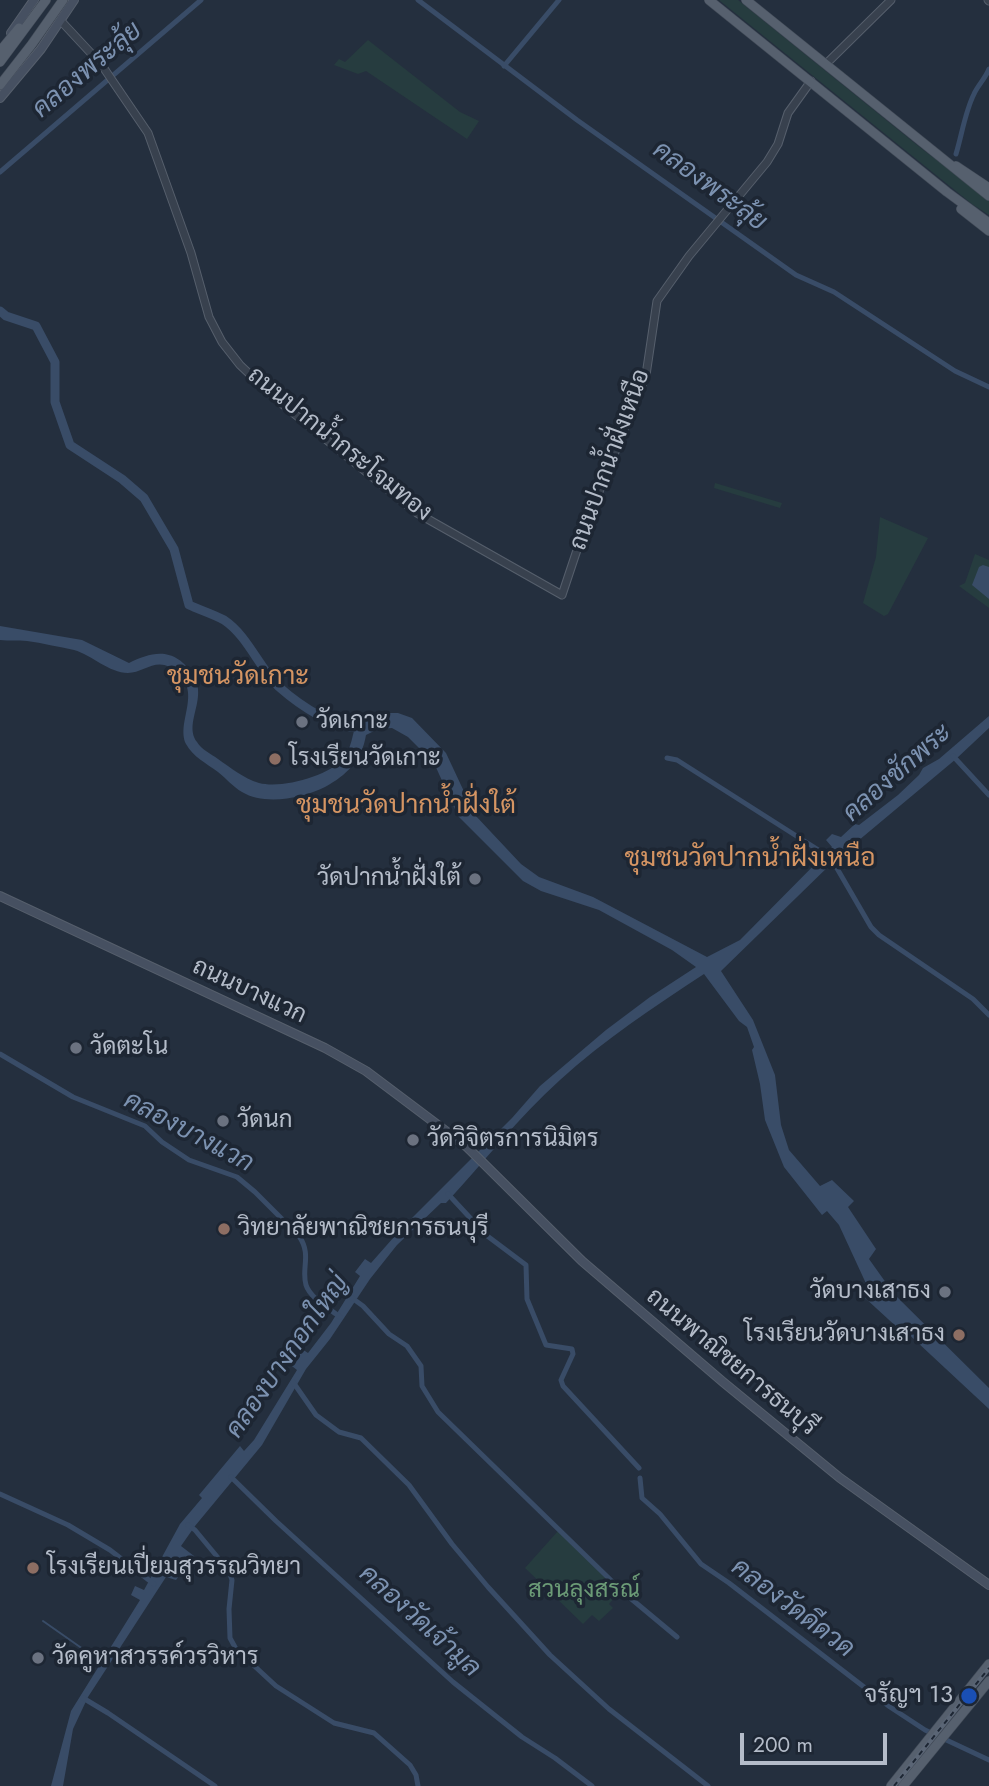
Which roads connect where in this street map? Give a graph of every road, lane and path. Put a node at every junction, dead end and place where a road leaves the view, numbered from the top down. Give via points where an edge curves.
1 (34, 0) edge
2 (46, 0) edge
3 (63, 0) edge
4 (74, 0) edge
5 (709, 0) edge
6 (746, 0) edge
7 (891, 0) edge
8 (61, 21) junction
9 (0, 49) edge
10 (0, 62) edge
11 (826, 64) junction
12 (811, 81) junction
13 (0, 85) edge
14 (0, 98) edge
15 (948, 162) junction
16 (989, 188) edge
17 (947, 192) junction
18 (989, 196) edge
19 (989, 223) edge
20 (989, 231) edge
21 (562, 595) joint
22 (0, 896) edge
23 (467, 1147) joint
24 (989, 1586) edge
25 (989, 1664) edge
26 (989, 1681) edge
27 (938, 1736) junction
28 (891, 1786) edge
29 (903, 1786) edge

1 - 9 main road
2 - 9 main road
2 - 10 main road
3 - 13 main road
4 - 8 main road
5 - 12 main road
6 - 11 main road
7 - 11 street
8 - 14 main road
8 - 21 street, ถนนปากน้ำกระโจมทอง via 106,71 148,133 209,317 240,365 411,509
11 - 15 main road
12 - 17 main road
12 - 21 street, ถนนปากน้ำฝั่งเหนือ via 788,113 771,156 657,302 646,375
15 - 16 main road
15 - 18 main road
17 - 19 main road
17 - 20 main road via 962,211
22 - 23 main road, ถนนบางแวก via 325,1048 368,1072
23 - 24 main road, ถนนพาณิชยการธนบุรี via 582,1261 723,1382 840,1478
25 - 27 main road
26 - 27 main road
27 - 28 main road
27 - 29 main road

